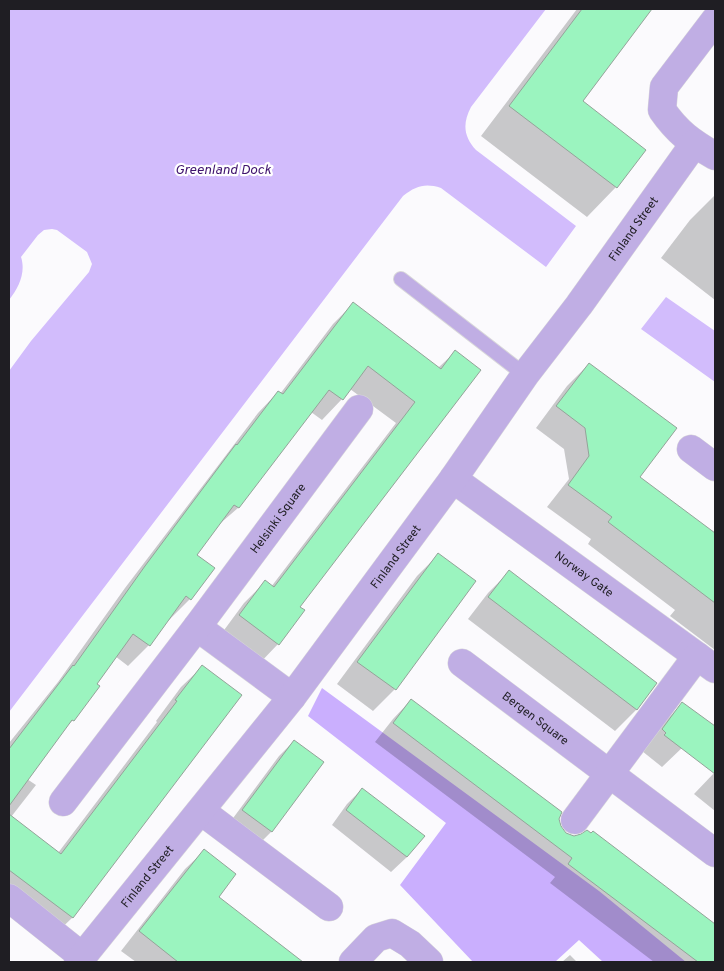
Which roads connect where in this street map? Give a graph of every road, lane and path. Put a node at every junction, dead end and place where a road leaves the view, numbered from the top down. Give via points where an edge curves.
1 (715, 20) edge
2 (705, 150) edge
3 (402, 279) dead end
4 (525, 375) junction
5 (360, 409) dead end
6 (691, 449) dead end
7 (715, 467) edge
8 (453, 479) junction
9 (197, 627) junction
10 (706, 663) edge
11 (462, 664) dead end
12 (292, 697) junction
13 (610, 774) junction
14 (63, 802) dead end
15 (201, 811) junction
16 (575, 820) dead end
17 (715, 853) edge
18 (9, 898) edge
19 (329, 907) dead end
20 (81, 960) edge
21 (353, 962) edge
22 (429, 962) edge

1 - 2 street, Finland Street via 664,87 662,110 673,126
2 - 4 street, Finland Street via 619,249
3 - 4 lane
4 - 8 street, Finland Street
5 - 9 street, Helsinki Square
6 - 7 street
8 - 10 street, Norway Gate
8 - 12 street, Finland Street
9 - 12 street
9 - 14 street, Helsinki Square
10 - 13 street
11 - 13 street, Bergen Square
12 - 15 street, Finland Street
13 - 16 street
13 - 17 street, Bergen Square
15 - 19 street
15 - 20 street, Finland Street
18 - 20 street
21 - 22 street via 376,938 392,932

